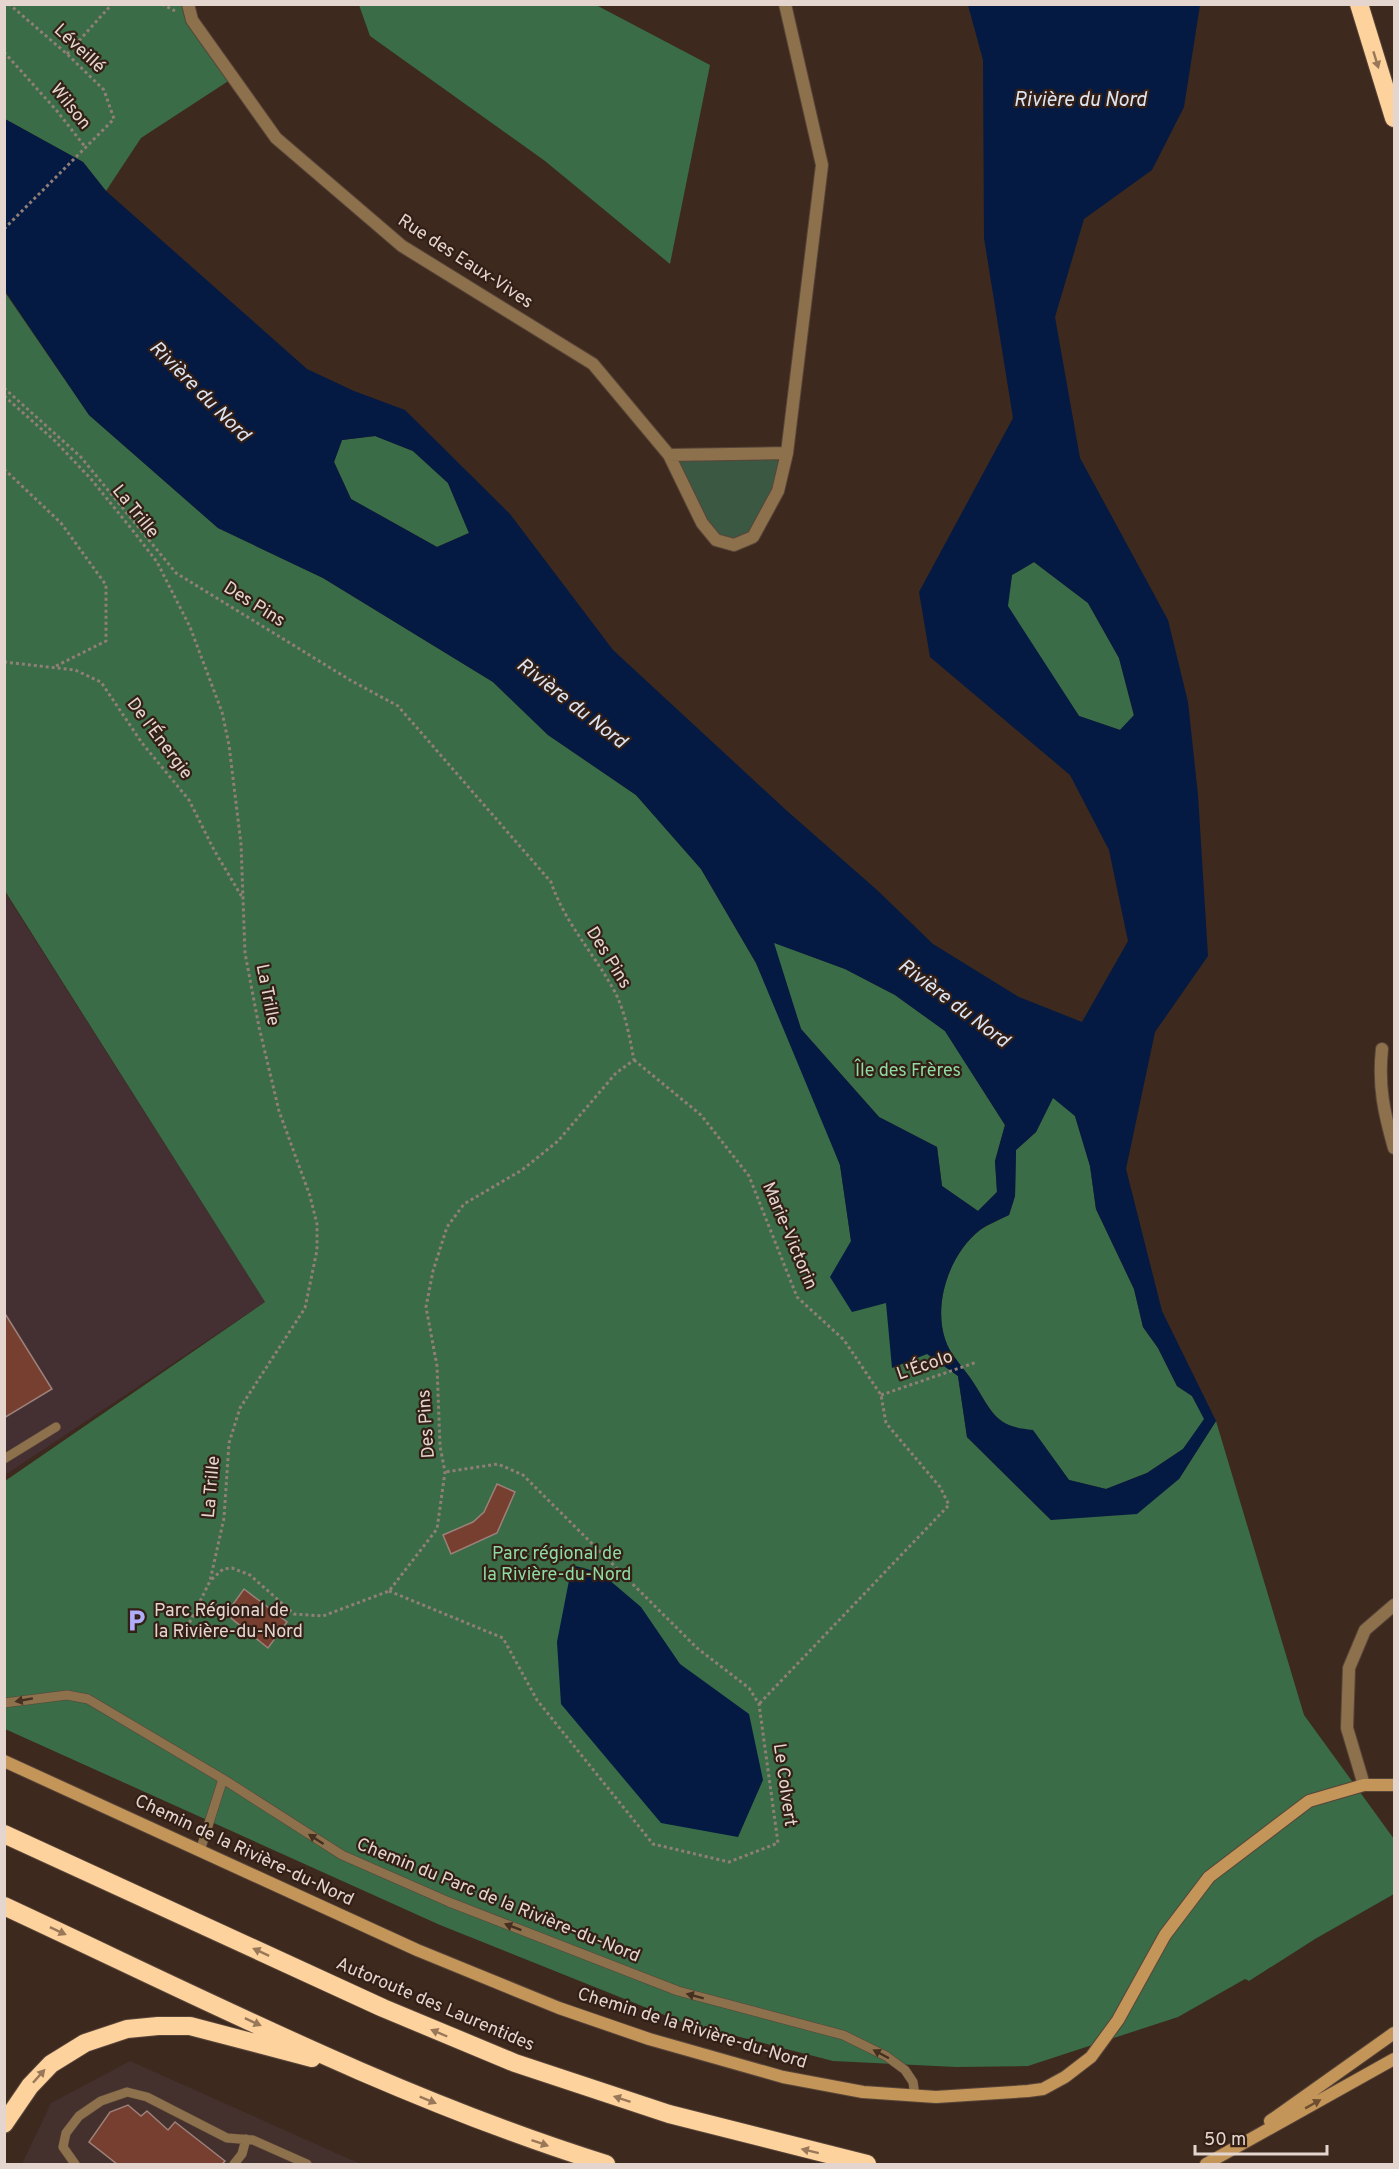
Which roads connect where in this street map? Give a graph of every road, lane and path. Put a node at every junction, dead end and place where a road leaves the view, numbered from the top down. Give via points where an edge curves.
1 (9, 4) edge
2 (112, 4) edge
3 (188, 4) edge
4 (785, 4) edge
5 (1359, 4) edge
6 (4, 52) edge
7 (67, 54) junction
8 (1395, 118) edge
9 (86, 148) junction
10 (4, 229) edge
11 (4, 388) edge
12 (4, 396) edge
13 (787, 453) junction
14 (669, 455) junction
15 (4, 469) edge
16 (4, 662) edge
17 (52, 668) junction
18 (243, 899) junction
19 (1382, 1049) dead end
20 (634, 1060) junction
21 (1395, 1148) edge
22 (977, 1362) dead end
23 (881, 1395) junction
24 (56, 1427) dead end
25 (4, 1459) edge
26 (445, 1472) junction
27 (210, 1581) junction
28 (389, 1591) junction
29 (1395, 1605) edge
30 (183, 1636) dead end
31 (4, 1703) edge
32 (759, 1704) junction
33 (4, 1761) edge
34 (223, 1779) junction
35 (1364, 1785) junction
36 (1395, 1785) edge
37 (4, 1834) edge
38 (200, 1851) junction
39 (4, 1906) edge
40 (1395, 2033) edge
41 (1395, 2059) edge
42 (354, 2069) junction
43 (915, 2096) junction
44 (4, 2124) edge
45 (246, 2139) junction
46 (1225, 2153) junction
47 (75, 2164) edge
48 (234, 2164) edge
49 (307, 2164) edge
50 (606, 2164) edge
51 (867, 2164) edge
52 (1206, 2164) edge

1 - 7 path, Léveillé
2 - 7 path
3 - 14 street, Rue des Eaux-Vives via 192,20 276,138 402,246 593,364
4 - 13 street, Rue des Eaux-Vives via 822,165
5 -> 8 highway
6 - 9 path, Wilson
7 - 9 path, Léveillé via 104,90 114,119
9 - 10 path, Wilson
11 - 20 path, Des Pins via 80,456 176,573 398,706 551,882 559,905 612,986 623,1010
12 - 18 path, La Trille via 76,464 134,532 157,561 190,627 222,712 229,745
13 - 14 street
13 - 14 street, Rue des Eaux-Vives via 778,491 753,537 734,545 716,540 702,524
15 - 17 path via 61,523 106,585 106,641
16 - 17 path, De l'Énergie
17 - 18 path, De l'Énergie via 75,670 101,682 142,743 189,800
18 - 27 path, La Trille via 245,953 259,1027 279,1111 310,1196 317,1224 317,1250 305,1308 240,1408 229,1443 224,1518
19 - 21 street via 1379,1078
20 - 23 path, Marie-Victorin via 701,1115 749,1176 797,1297 844,1340
20 - 26 path, Des Pins via 616,1073 558,1141 522,1170 464,1204 447,1227 426,1307 437,1366 440,1446
22 - 23 path, L'Écolo
23 - 32 path, Marie-Victorin via 886,1423 940,1487 949,1505
24 - 25 lane
26 - 28 path, Des Pins via 438,1529
26 - 32 path via 498,1464 523,1475 697,1648 750,1688
27 - 28 path via 223,1569 232,1568 250,1575 294,1614 323,1616
27 - 30 path, La Trille
28 - 32 path, Le Colvert via 503,1638 537,1700 653,1844 729,1862 778,1843
29 - 35 street via 1365,1630 1349,1668 1347,1728
34 -> 31 lane, Chemin du Parc de la Rivière-du-Nord via 88,1700 67,1695
33 - 38 street, Chemin de la Rivière-du-Nord
34 - 38 lane
43 -> 34 lane, Chemin du Parc de la Rivière-du-Nord via 913,2082 904,2070 886,2056 843,2035 678,1991 449,1902 342,1855
35 - 36 street, Chemin de la Rivière-du-Nord
35 - 43 street, Chemin de la Rivière-du-Nord via 1310,1802 1209,1878 1165,1935 1118,2020 1091,2057 1065,2077 1043,2089 1028,2091
51 -> 37 highway, Autoroute des Laurentides via 687,2119 514,2063 383,2008
38 - 43 street, Chemin de la Rivière-du-Nord via 417,1950 559,2008 772,2074 862,2092
39 -> 42 highway
40 - 46 street
46 -> 41 street
44 -> 42 highway via 51,2064 79,2046 127,2029 190,2026
42 -> 50 highway via 507,2132
45 - 47 lane via 227,2138 147,2097 127,2092 101,2101 70,2126 63,2147
45 - 48 lane
45 - 49 lane
46 - 52 street

